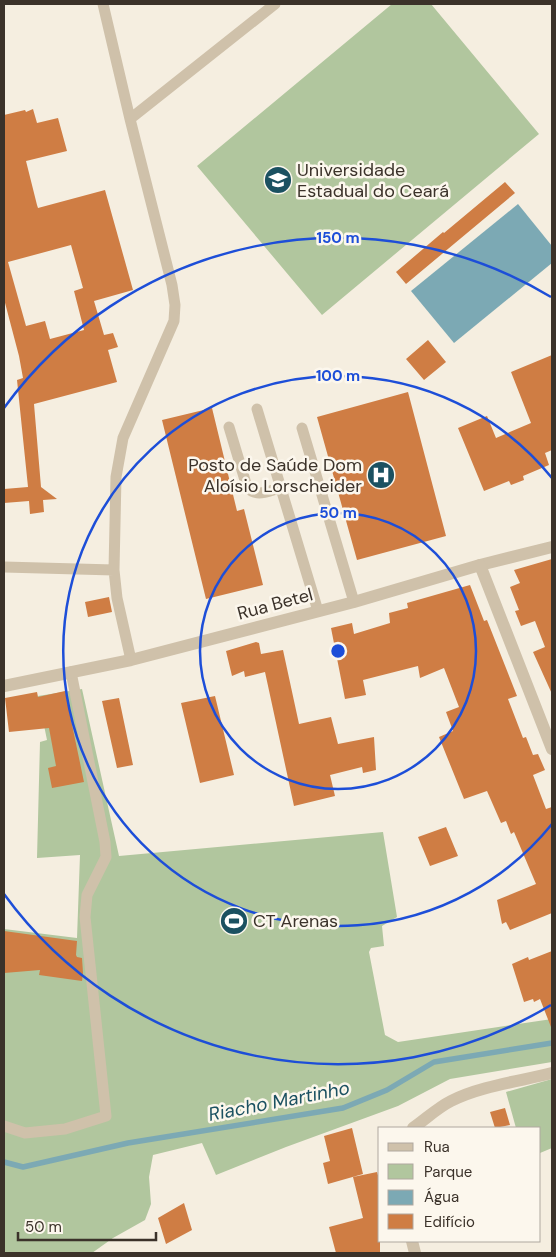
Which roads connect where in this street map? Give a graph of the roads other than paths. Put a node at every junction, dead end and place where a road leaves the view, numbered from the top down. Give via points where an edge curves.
1 (103, 4) edge
2 (276, 4) edge
3 (130, 119) junction
4 (258, 409) dead end
5 (229, 428) dead end
6 (302, 428) dead end
7 (280, 488) junction
8 (552, 547) edge
9 (480, 565) junction
10 (4, 566) edge
11 (114, 570) junction
12 (354, 602) junction
13 (318, 611) junction
14 (130, 660) junction
15 (71, 672) junction
16 (4, 686) edge
17 (552, 749) edge
18 (552, 1073) edge
19 (4, 1126) edge
20 (414, 1127) edge

1 - 3 lane
2 - 3 lane
3 - 11 lane via 172,285 174,321 123,438 116,477
4 - 7 lane
5 - 7 lane via 247,488 257,494
6 - 12 lane
7 - 13 lane
8 - 9 street, Rua Betel
9 - 12 street, Rua Betel
9 - 17 street
10 - 11 lane
11 - 14 lane via 116,598
12 - 13 street, Rua Betel
13 - 14 street, Rua Betel
14 - 15 street, Rua Betel
15 - 16 street, Rua Betel
15 - 19 lane via 105,842 106,857 87,895 85,917 106,1116 64,1129 25,1133
18 - 20 street via 453,1100

